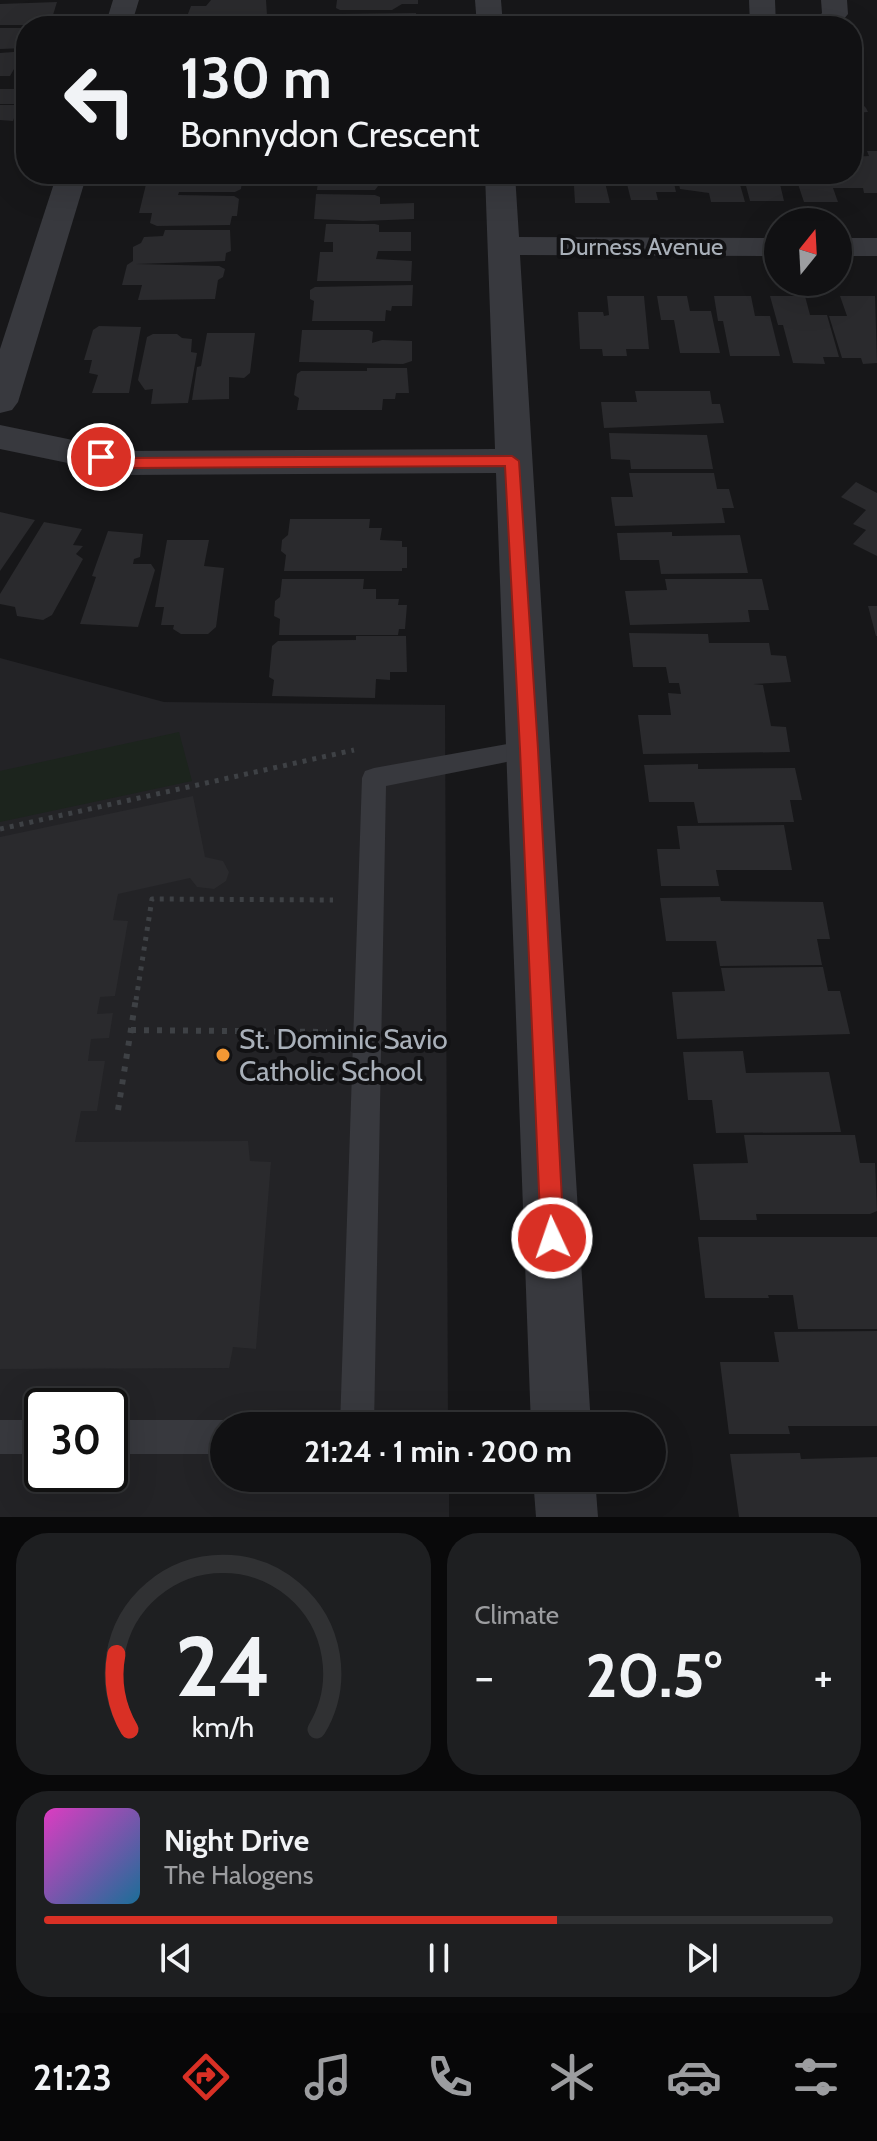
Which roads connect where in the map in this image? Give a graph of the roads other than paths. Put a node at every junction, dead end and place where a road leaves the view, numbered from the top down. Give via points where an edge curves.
1 (69, 184) edge
2 (501, 184) edge
3 (504, 246) junction
4 (764, 247) edge
5 (852, 247) edge
6 (877, 247) edge
7 (0, 402) edge
8 (0, 437) edge
9 (512, 461) junction
10 (529, 749) junction
11 (357, 1412) edge
12 (560, 1412) edge
13 (0, 1437) edge
14 (24, 1437) edge
15 (128, 1437) edge
16 (210, 1437) edge
17 (565, 1492) edge
18 (567, 1517) edge

1 - 7 street
2 - 3 street
3 - 4 street, Durness Avenue
3 - 9 street
5 - 6 street
8 - 9 street via 126,463
9 - 10 street
10 - 11 lane via 374,778
10 - 12 street
13 - 14 lane
15 - 16 lane
17 - 18 street

